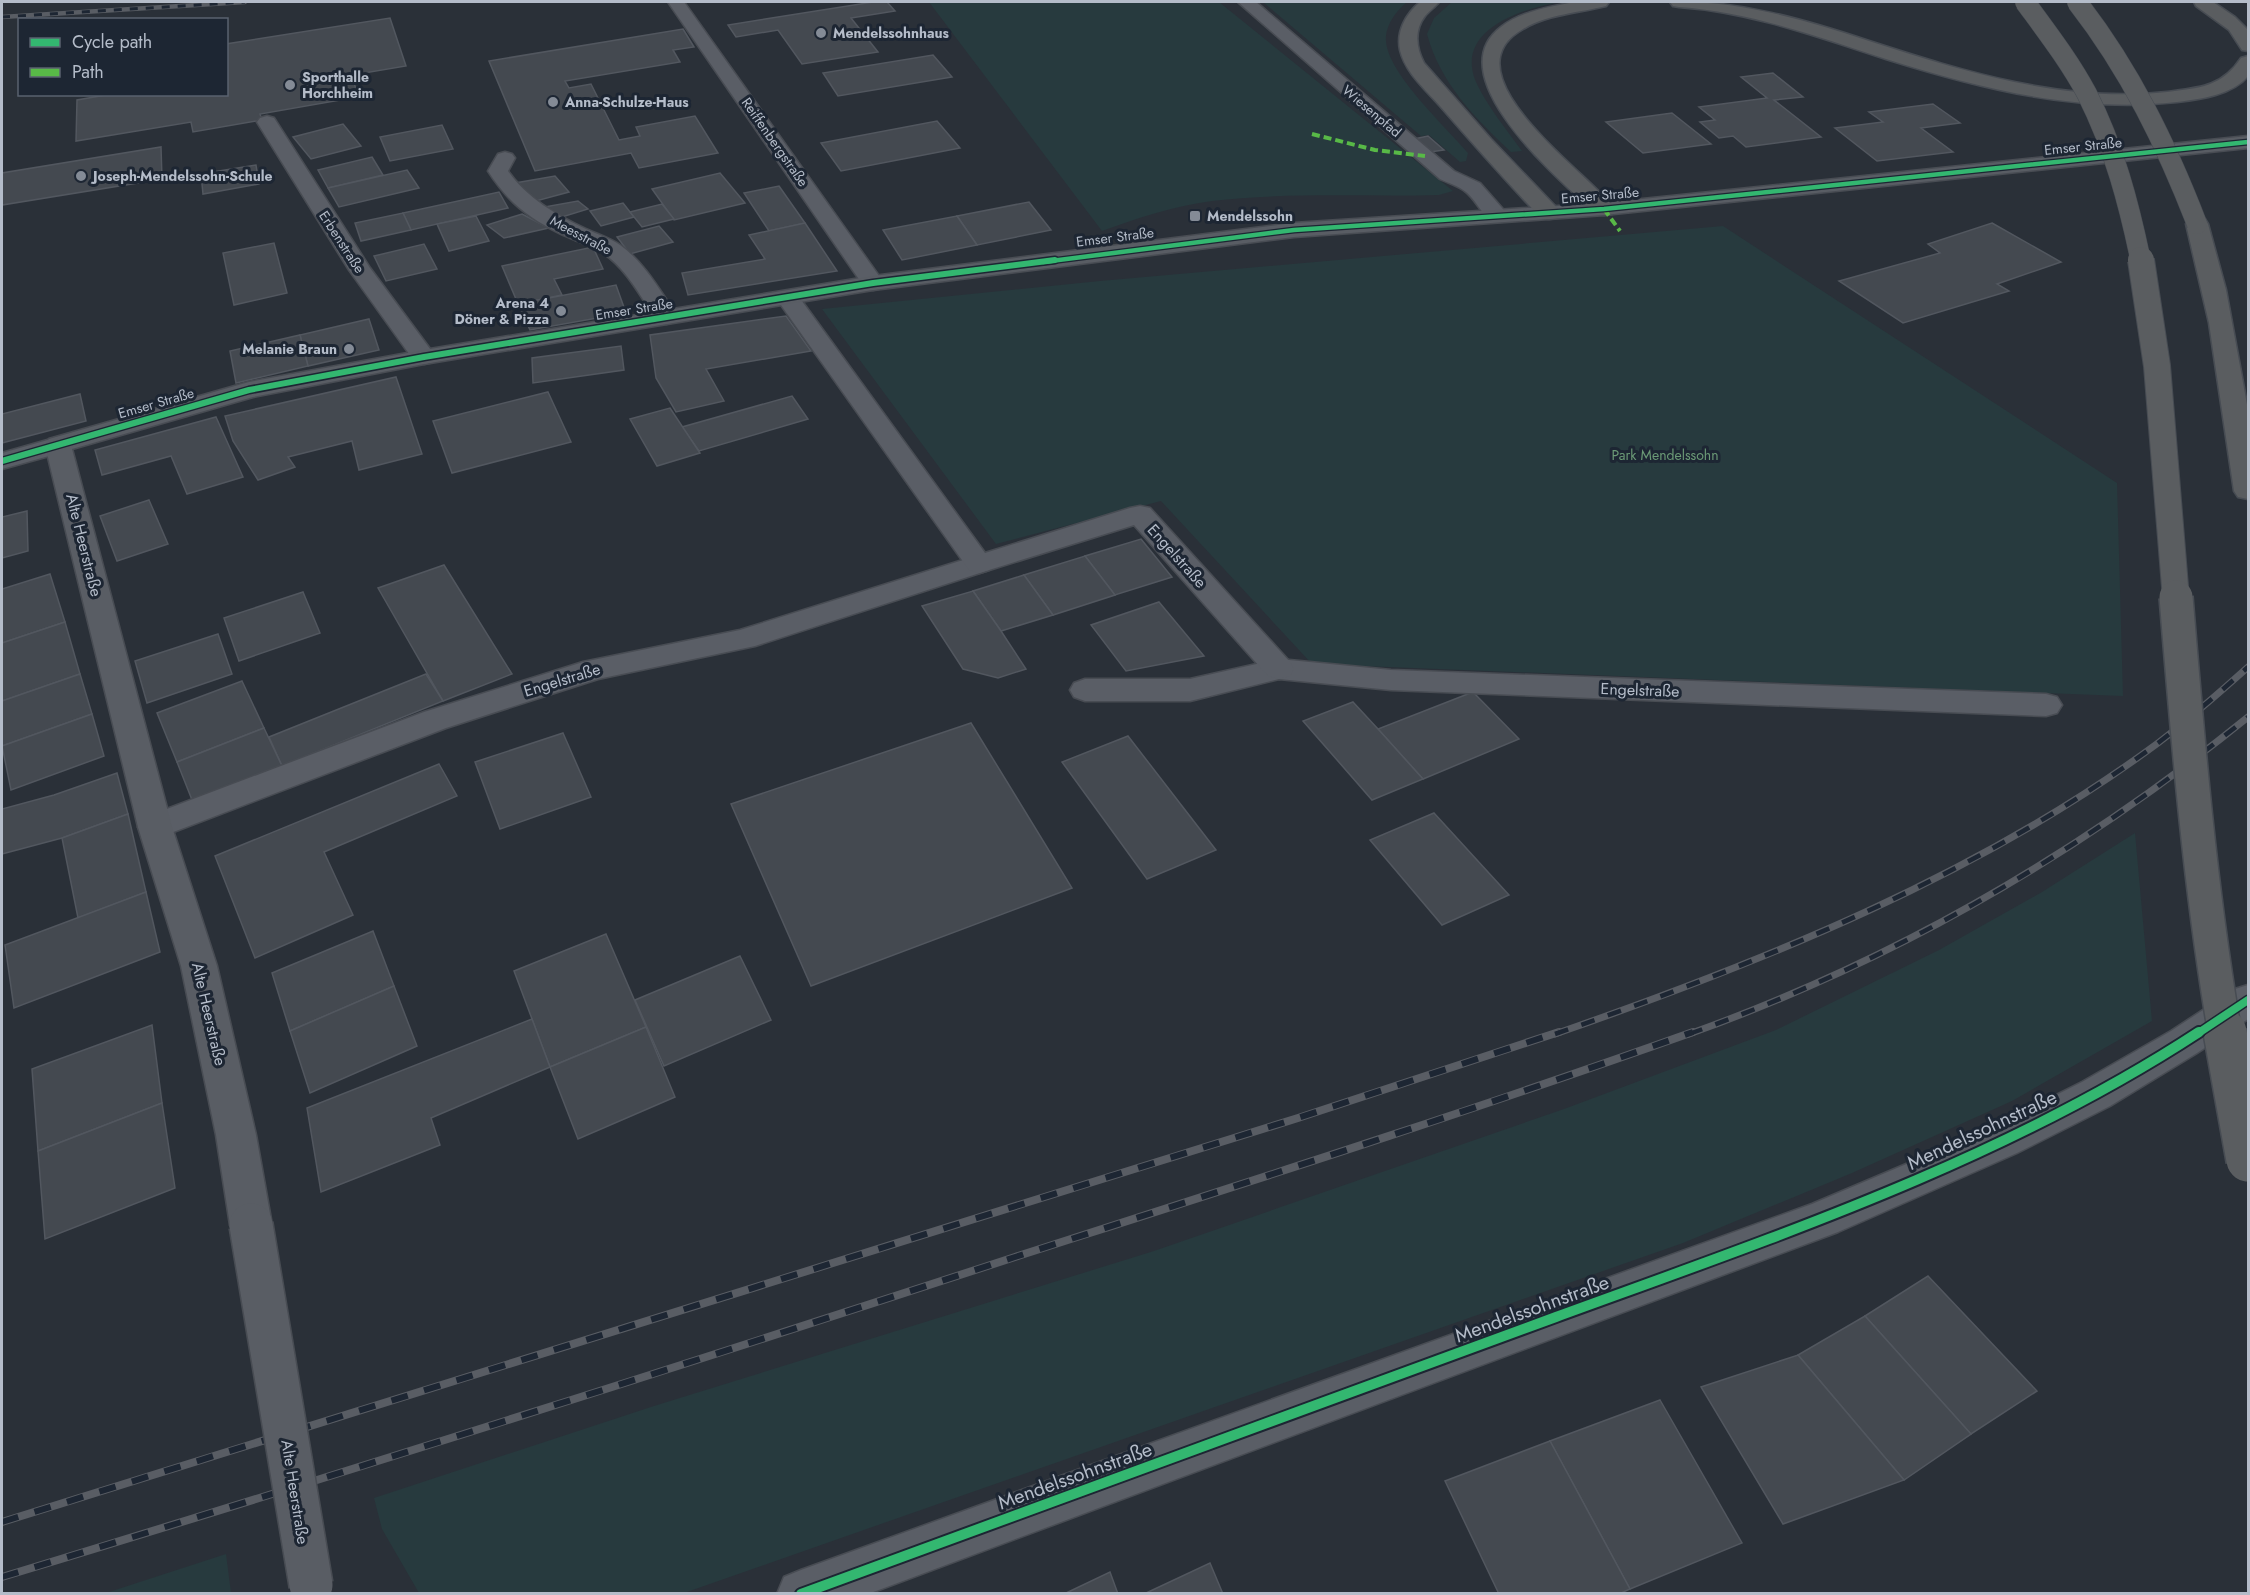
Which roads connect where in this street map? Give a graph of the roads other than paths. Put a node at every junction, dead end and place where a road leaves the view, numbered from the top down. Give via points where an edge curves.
1 (676, 2) edge
2 (1246, 2) edge
3 (1430, 2) edge
4 (1600, 2) edge
5 (1679, 2) edge
6 (2025, 2) edge
7 (2077, 2) edge
8 (2202, 2) edge
9 (2248, 46) edge
10 (2248, 62) edge
11 (267, 122) dead end
12 (2248, 142) edge
13 (505, 158) dead end
14 (1604, 209) junction
15 (1549, 213) junction
16 (1498, 216) junction
17 (873, 283) junction
18 (788, 298) junction
19 (666, 317) junction
20 (424, 357) junction
21 (58, 445) junction
22 (2, 461) edge
23 (2248, 491) edge
24 (979, 564) junction
25 (1279, 669) junction
26 (1085, 690) dead end
27 (2046, 705) dead end
28 (155, 827) junction
29 (2248, 1000) edge
30 (2248, 1160) edge
31 (312, 1589) edge
32 (801, 1593) edge

1 - 17 street, Reiffenbergstraße
2 - 16 street, Wiesenpfad via 1448,175 1473,187
3 - 15 highway via 1408,28 1409,50 1421,72
4 - 14 highway via 1543,14 1516,25 1498,39 1489,57 1491,74 1502,98 1545,154
5 - 10 highway via 1753,12 1975,81 2072,99 2164,99 2201,93 2229,83 2246,70
6 - 30 highway, bridge via 2071,67 2094,109 2137,237 2157,366 2206,912
7 - 23 highway, bridge via 2111,45 2151,114 2197,224 2220,314
8 - 9 highway via 2229,21 2246,38
11 - 20 street, Erbenstraße via 360,270
12 - 14 street, Emser Straße
13 - 19 street, Meesstraße via 498,171 512,192 566,228 610,248 625,260
14 - 15 street, Emser Straße
15 - 16 street, Emser Straße
16 - 17 street, Emser Straße via 1294,230
17 - 18 street, Emser Straße
18 - 19 street, Emser Straße
18 - 24 street
19 - 20 street, Emser Straße
20 - 21 street, Emser Straße via 249,390
21 - 22 street, Emser Straße
21 - 28 street, Alte Heerstraße
24 - 25 street, Engelstraße via 1140,514
24 - 28 street, Engelstraße via 744,639 594,669 435,720
25 - 26 street, Engelstraße via 1190,690
25 - 27 street, Engelstraße via 1391,680
28 - 31 street, Alte Heerstraße, bridge via 200,966 236,1136
29 - 32 street, Mendelssohnstraße via 2096,1094 2003,1141 1824,1220

